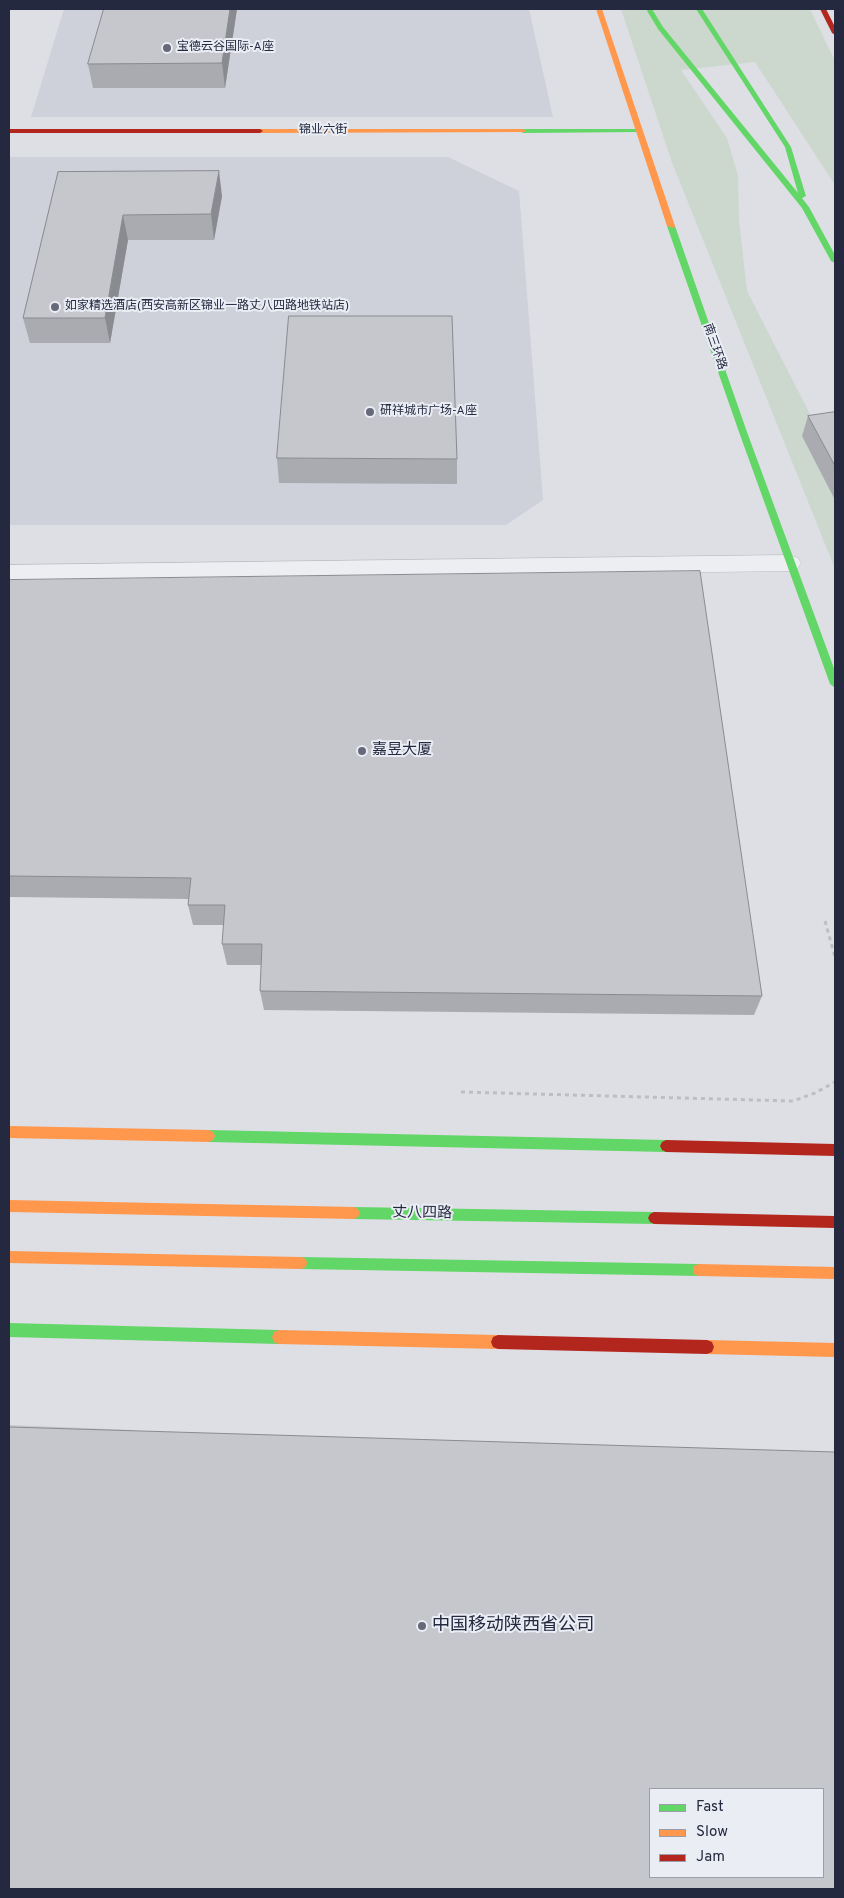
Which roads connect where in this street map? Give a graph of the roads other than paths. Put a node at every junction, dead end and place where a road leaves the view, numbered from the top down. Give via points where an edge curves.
1 (599, 9) edge
2 (650, 9) edge
3 (699, 9) edge
4 (823, 9) edge
5 (835, 33) edge
6 (9, 131) edge
7 (638, 131) junction
8 (805, 207) junction
9 (835, 261) edge
10 (790, 563) junction
11 (9, 573) edge
12 (835, 684) edge
13 (9, 1132) edge
14 (835, 1150) edge
15 (9, 1206) edge
16 (835, 1222) edge
17 (9, 1257) edge
18 (835, 1273) edge
19 (9, 1330) edge
20 (835, 1350) edge

1 - 7 main road, 南三环路
2 - 8 main road via 660,28
3 - 8 main road via 788,147
4 - 5 main road
6 - 7 main road, 锦业六街
7 - 10 main road, 南三环路
8 - 9 main road
10 - 11 street
10 - 12 main road, 南三环路
13 - 14 main road
15 - 16 main road, 丈八四路
17 - 18 main road
19 - 20 main road

